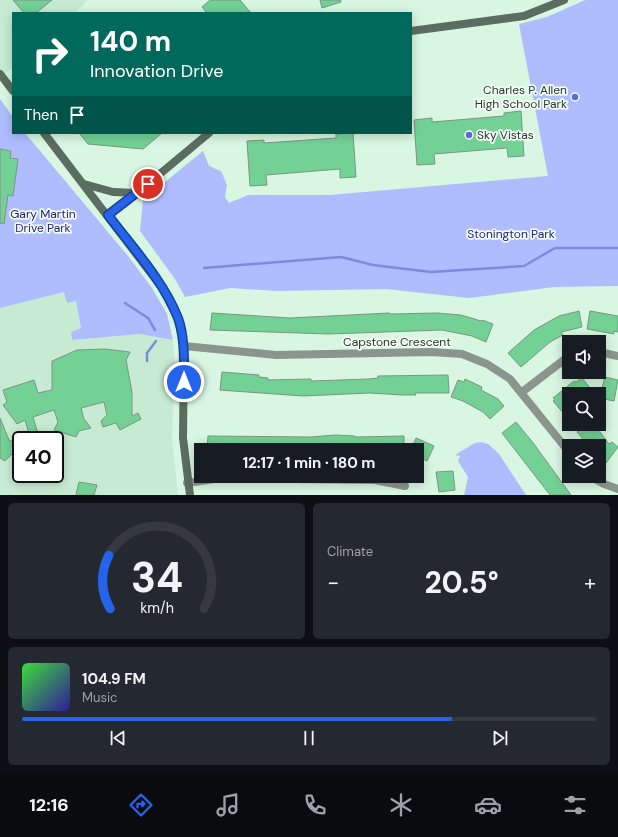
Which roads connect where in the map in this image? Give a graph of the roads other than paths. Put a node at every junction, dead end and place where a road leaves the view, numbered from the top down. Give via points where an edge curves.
1 (564, 0) edge
2 (412, 31) edge
3 (0, 74) edge
4 (12, 90) edge
5 (45, 134) edge
6 (207, 134) edge
7 (84, 184) junction
8 (137, 193) junction
9 (108, 215) junction
10 (184, 346) junction
11 (606, 353) edge
12 (618, 356) edge
13 (562, 361) edge
14 (522, 392) junction
15 (562, 443) edge
16 (187, 483) junction
17 (602, 483) edge
18 (405, 486) dead end
19 (618, 489) edge
20 (190, 495) edge

1 - 2 street via 524,16
3 - 4 street
5 - 7 street
6 - 8 street
7 - 8 street via 113,192
7 - 9 street
8 - 9 street
9 - 10 street via 163,289 178,319
10 - 14 street, Capstone Crescent via 276,355 447,352 475,358 487,364 510,379
10 - 16 street via 183,438
11 - 12 street
13 - 14 street
14 - 15 street, Capstone Crescent
16 - 18 street via 221,478 375,480
16 - 20 street
17 - 19 street

